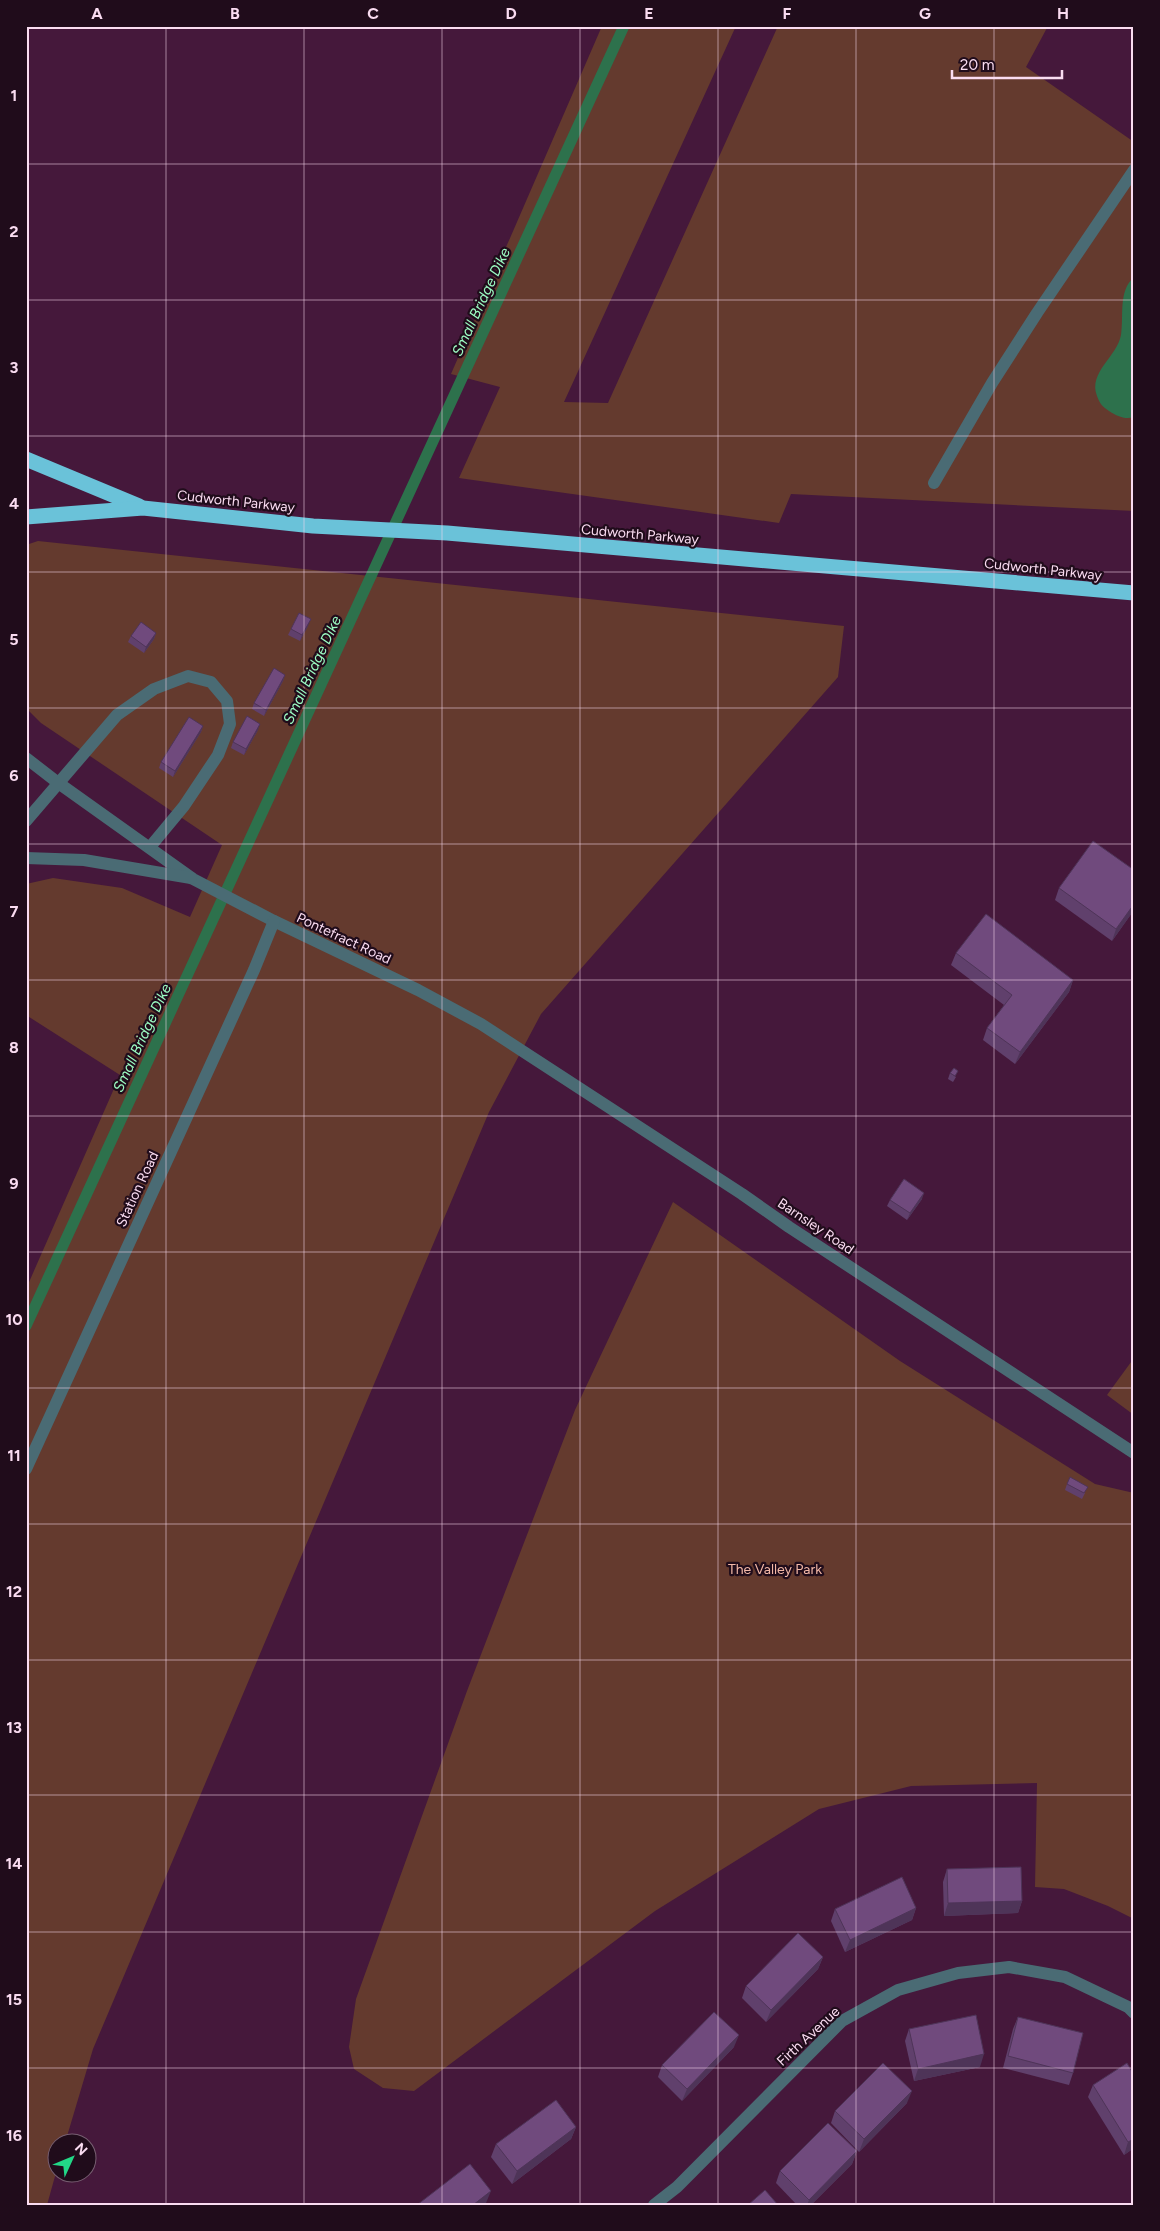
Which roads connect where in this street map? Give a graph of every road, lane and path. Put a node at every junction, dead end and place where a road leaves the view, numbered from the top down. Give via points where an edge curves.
1 (1134, 170) edge
2 (26, 459) edge
3 (934, 483) dead end
4 (143, 508) junction
5 (26, 517) edge
6 (1134, 594) edge
7 (26, 758) edge
8 (57, 782) junction
9 (26, 820) edge
10 (150, 847) junction
11 (26, 858) edge
12 (194, 878) junction
13 (274, 921) junction
14 (481, 1024) joint
15 (1134, 1453) edge
16 (26, 1469) edge
17 (1134, 2014) edge
18 (654, 2205) edge

1 - 3 street via 1036,313
2 - 4 highway, Cudworth Parkway
4 - 5 highway, Cudworth Parkway
4 - 6 highway, Cudworth Parkway via 313,526 448,534
7 - 8 street, Pontefract Road
8 - 9 street
8 - 10 street, Pontefract Road
8 - 10 street via 117,714 154,689 188,676 211,682 227,700 230,724 218,755 184,806
10 - 12 street, Pontefract Road
11 - 12 street, Pontefract Road via 84,860
12 - 13 street, Pontefract Road
13 - 14 street, Pontefract Road
13 - 16 street, Station Road
14 - 15 street, Barnsley Road
17 - 18 street, Firth Avenue via 1128,2007 1064,1977 1009,1967 958,1973 898,1990 842,2021 677,2187

